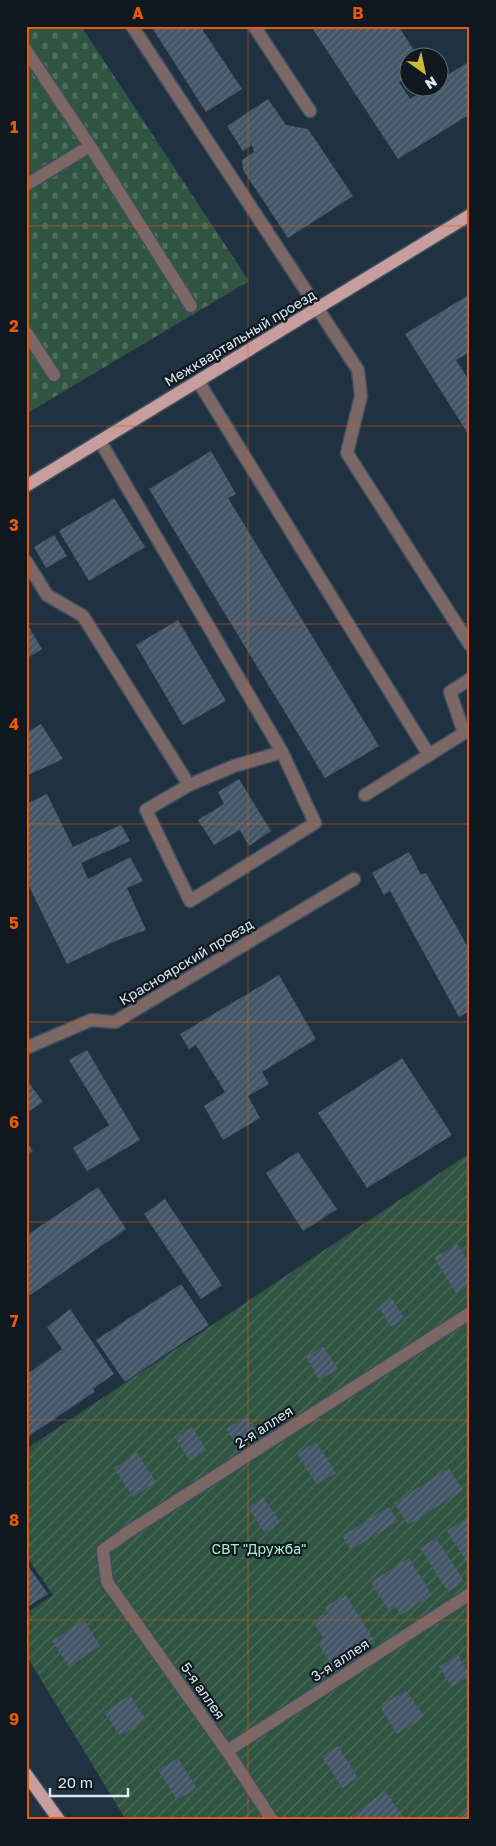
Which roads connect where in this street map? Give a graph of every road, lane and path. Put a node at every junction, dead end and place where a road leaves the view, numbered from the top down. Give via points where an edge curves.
1 (132, 26) edge
2 (254, 26) edge
3 (26, 50) edge
4 (310, 111) dead end
5 (90, 146) junction
6 (26, 185) edge
7 (470, 215) edge
8 (191, 306) dead end
9 (318, 308) junction
10 (26, 332) edge
11 (54, 375) dead end
12 (198, 381) junction
13 (100, 441) junction
14 (26, 486) edge
15 (26, 561) edge
16 (470, 645) edge
17 (470, 679) edge
18 (282, 752) junction
19 (429, 755) junction
20 (188, 785) junction
21 (365, 795) dead end
22 (354, 879) dead end
23 (26, 1048) edge
24 (470, 1313) edge
25 (107, 1582) joint
26 (470, 1594) edge
27 (227, 1750) junction
28 (26, 1774) edge
29 (59, 1820) edge
30 (272, 1820) edge

1 - 9 street
2 - 4 street
3 - 5 street
5 - 6 street
5 - 8 street
7 - 9 main road, Межквартальный проезд
9 - 12 main road, Межквартальный проезд
9 - 16 street via 358,370 361,396 347,453
10 - 11 street
12 - 13 main road, Межквартальный проезд
12 - 19 street
13 - 14 main road, Межквартальный проезд
13 - 18 street
15 - 20 street via 47,595 83,616
17 - 19 street via 450,692 464,733
18 - 20 street via 234,766
18 - 20 street via 315,823 190,901 146,810
19 - 21 street
22 - 23 street, Красноярский проезд via 115,1022 91,1020
24 - 25 street, 2-я аллея via 103,1550
25 - 27 street, 5-я аллея
26 - 27 street, 3-я аллея
27 - 30 street, 5-я аллея
28 - 29 main road

